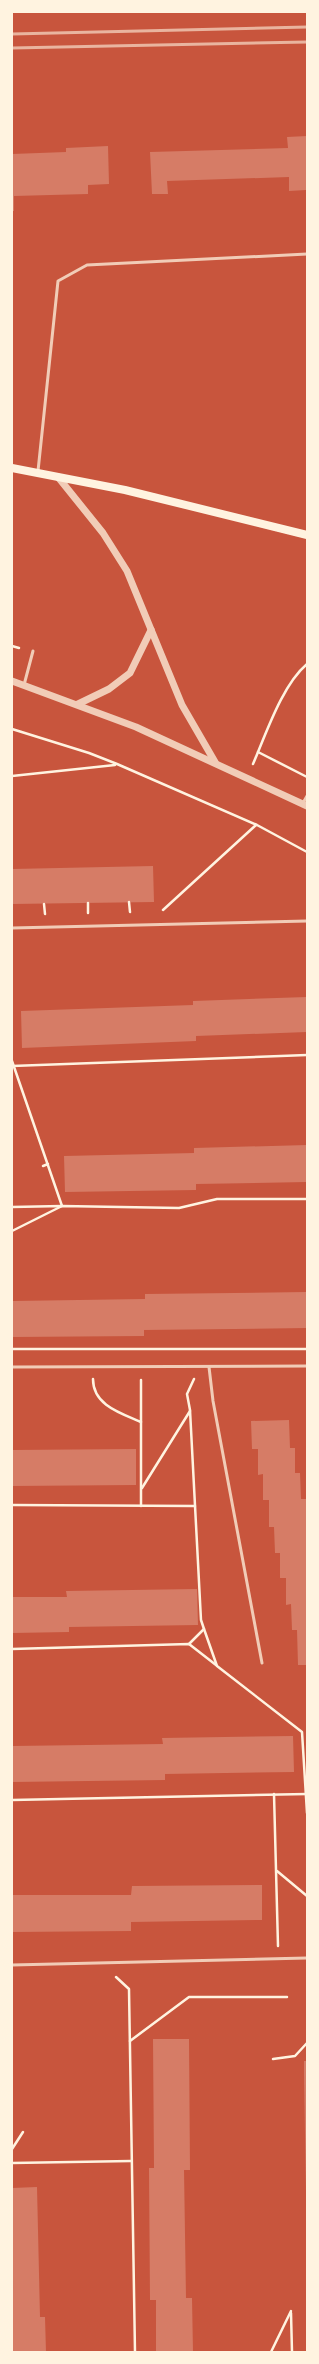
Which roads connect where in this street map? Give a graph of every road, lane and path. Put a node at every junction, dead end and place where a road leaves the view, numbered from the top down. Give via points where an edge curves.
1 (307, 254) edge
2 (12, 468) edge
3 (38, 473) junction
4 (58, 477) junction
5 (307, 535) edge
6 (151, 630) junction
7 (33, 651) dead end
8 (307, 664) edge
9 (12, 682) edge
10 (24, 685) junction
11 (78, 704) junction
12 (12, 729) edge
13 (258, 752) junction
14 (215, 762) junction
15 (117, 764) junction
16 (12, 776) edge
17 (247, 777) junction
18 (307, 777) edge
19 (307, 796) edge
20 (305, 805) edge
21 (257, 825) junction
22 (307, 852) edge
23 (129, 902) dead end
24 (88, 903) dead end
25 (44, 904) dead end
26 (130, 916) dead end
27 (160, 916) dead end
28 (88, 917) dead end
29 (46, 918) dead end
30 (307, 921) edge
31 (12, 928) edge
32 (307, 1055) edge
33 (12, 1061) edge
34 (14, 1066) edge
35 (48, 1164) junction
36 (43, 1166) dead end
37 (307, 1198) edge
38 (62, 1206) junction
39 (12, 1207) edge
40 (12, 1231) edge
41 (12, 1349) edge
42 (92, 1349) junction
43 (210, 1349) junction
44 (307, 1349) edge
45 (307, 1366) edge
46 (12, 1367) edge
47 (93, 1367) junction
48 (140, 1367) junction
49 (200, 1367) junction
50 (209, 1367) junction
51 (190, 1410) junction
52 (141, 1422) junction
53 (141, 1488) junction
54 (12, 1505) edge
55 (141, 1506) junction
56 (195, 1506) junction
57 (204, 1629) junction
58 (189, 1644) junction
59 (12, 1649) edge
60 (262, 1663) dead end
61 (218, 1666) junction
62 (274, 1794) junction
63 (307, 1794) edge
64 (12, 1800) edge
65 (307, 1813) edge
66 (277, 1870) junction
67 (307, 1896) edge
68 (279, 1958) junction
69 (307, 1958) edge
70 (12, 1965) edge
71 (116, 1977) dead end
72 (287, 1997) dead end
73 (130, 2041) junction
74 (307, 2043) edge
75 (273, 2059) dead end
76 (23, 2132) dead end
77 (12, 2149) edge
78 (131, 2161) junction
79 (12, 2162) edge
80 (135, 2352) edge
81 (271, 2352) edge
82 (292, 2352) edge

1 - 3 lane via 87,265 58,281
2 - 3 main road
3 - 4 main road
4 - 5 main road via 177,502
4 - 6 street via 116,552 136,591
6 - 11 street via 130,673 109,689
6 - 14 street via 182,705
7 - 10 lane
8 - 13 path via 294,678
9 - 10 street
10 - 11 street
11 - 14 street
12 - 15 path
13 - 17 path
13 - 18 path
14 - 17 street
15 - 16 path
15 - 21 path
17 - 20 street
19 - 20 lane
21 - 22 path
21 - 27 path via 164,907
23 - 26 path
24 - 28 path
25 - 29 path
30 - 31 lane
32 - 34 path
33 - 34 path
34 - 35 path
35 - 36 path
35 - 38 path
37 - 38 path via 217,1199 178,1208
38 - 39 path
38 - 40 path
41 - 42 path
42 - 43 path
42 - 47 path
43 - 44 path
43 - 49 path
45 - 50 lane
46 - 47 lane
47 - 48 lane
47 - 52 path via 93,1390 98,1400
48 - 49 lane
48 - 52 path
49 - 50 lane
49 - 51 path via 187,1394
50 - 60 lane via 212,1401
51 - 53 path
51 - 56 path
52 - 53 path
53 - 55 path
54 - 55 path
55 - 56 path
56 - 57 path via 201,1620
57 - 58 path
57 - 61 path
58 - 59 path
58 - 61 path
61 - 63 path via 302,1732
62 - 63 path
62 - 64 path
62 - 66 path
63 - 65 path
66 - 67 path
66 - 68 path
68 - 69 lane
68 - 70 lane
71 - 73 path via 129,1989
72 - 73 path via 189,1997
73 - 78 path
74 - 75 path via 295,2056
76 - 77 path
78 - 79 path
78 - 80 path
81 - 82 path via 291,2311

